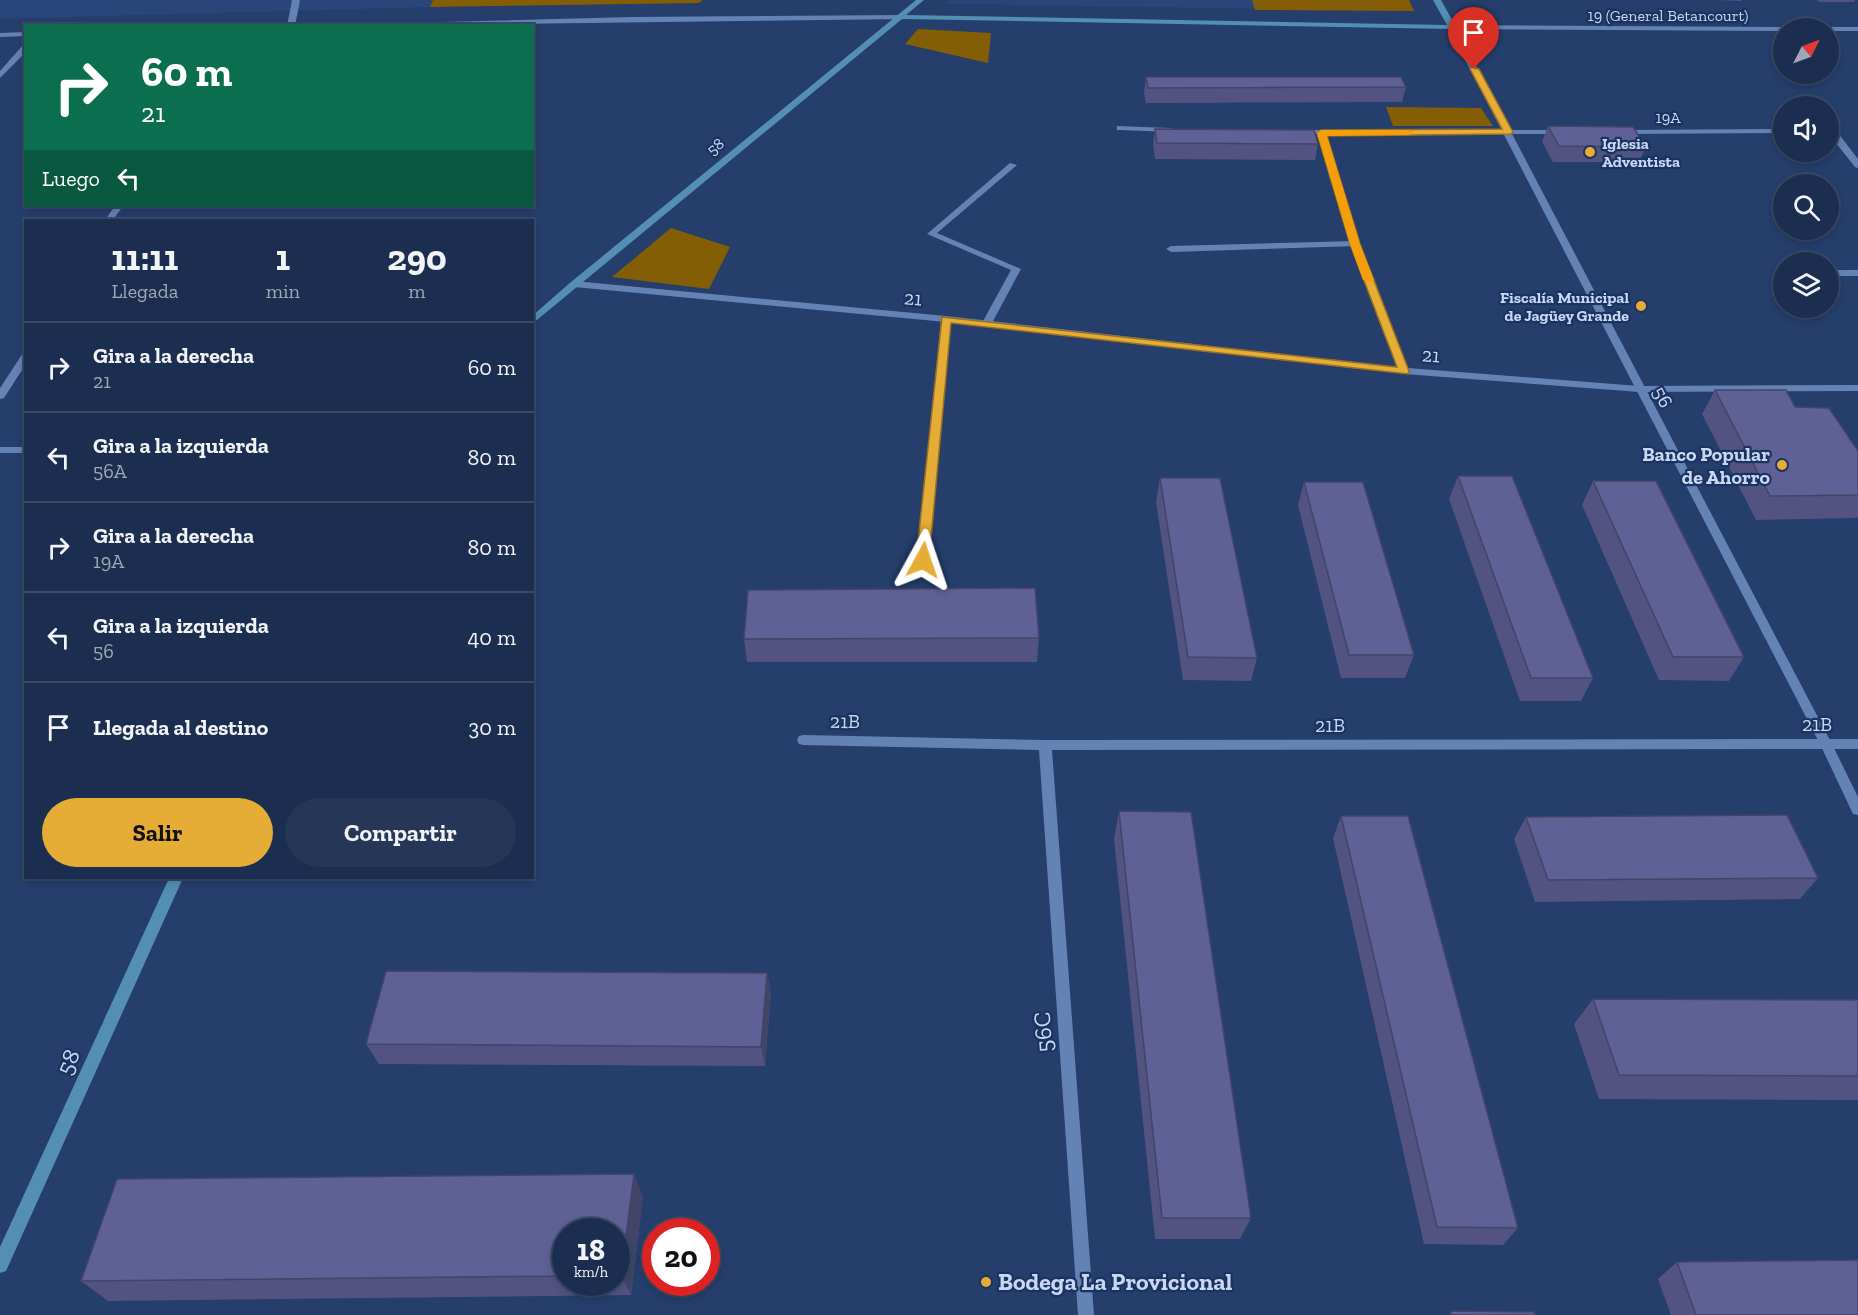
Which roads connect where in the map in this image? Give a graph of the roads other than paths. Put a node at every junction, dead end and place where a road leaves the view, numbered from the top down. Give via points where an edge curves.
1 (296, 0) edge
2 (920, 0) edge
3 (1437, 0) edge
4 (903, 17) junction
5 (291, 24) edge
6 (440, 24) edge
7 (1452, 27) junction
8 (1773, 29) edge
9 (1839, 29) edge
10 (1858, 29) edge
11 (24, 34) edge
12 (0, 35) edge
13 (24, 49) edge
14 (0, 76) edge
15 (1120, 128) dead end
16 (1179, 130) edge
17 (1773, 131) edge
18 (1286, 132) edge
19 (1508, 132) junction
20 (1568, 132) edge
21 (1616, 132) edge
22 (1321, 133) junction
23 (1839, 142) edge
24 (1013, 165) dead end
25 (1858, 165) edge
26 (1355, 244) junction
27 (1171, 249) dead end
28 (1839, 273) edge
29 (1858, 273) edge
30 (574, 284) junction
31 (534, 319) edge
32 (946, 319) junction
33 (987, 323) junction
34 (24, 358) edge
35 (1404, 371) junction
36 (1858, 388) edge
37 (1639, 389) junction
38 (0, 396) edge
39 (0, 450) edge
40 (24, 450) edge
41 (923, 560) dead end
42 (803, 740) dead end
43 (1826, 744) junction
44 (1858, 744) edge
45 (1045, 745) junction
46 (1858, 810) edge
47 (176, 879) edge
48 (0, 1265) edge
49 (1086, 1315) edge

1 - 5 street
2 - 4 main road, 58
3 - 7 main road, 56
4 - 6 street, 19 (General Betancourt)
4 - 7 main road, 19 (General Betancourt)
4 - 30 main road, 58
7 - 8 street, 19 (General Betancourt)
7 - 19 street, 56
9 - 10 street
11 - 12 street
13 - 14 street
15 - 16 street
17 - 21 street, 19A
18 - 22 street
19 - 20 street
19 - 22 street
19 - 37 street, 56
22 - 26 street
23 - 25 street
24 - 33 street via 931,234 1016,269
26 - 27 street
26 - 35 street
28 - 29 street
30 - 31 main road, 58
30 - 32 street, 21
32 - 33 street, 21
32 - 41 street
33 - 35 street, 21
34 - 38 street
35 - 37 street, 21
36 - 37 street, 21
37 - 43 street, 56
39 - 40 street
42 - 45 street, 21B
43 - 44 street, 21B
43 - 45 street, 21B
43 - 46 street, 56
45 - 49 street, 56C
47 - 48 main road, 58

